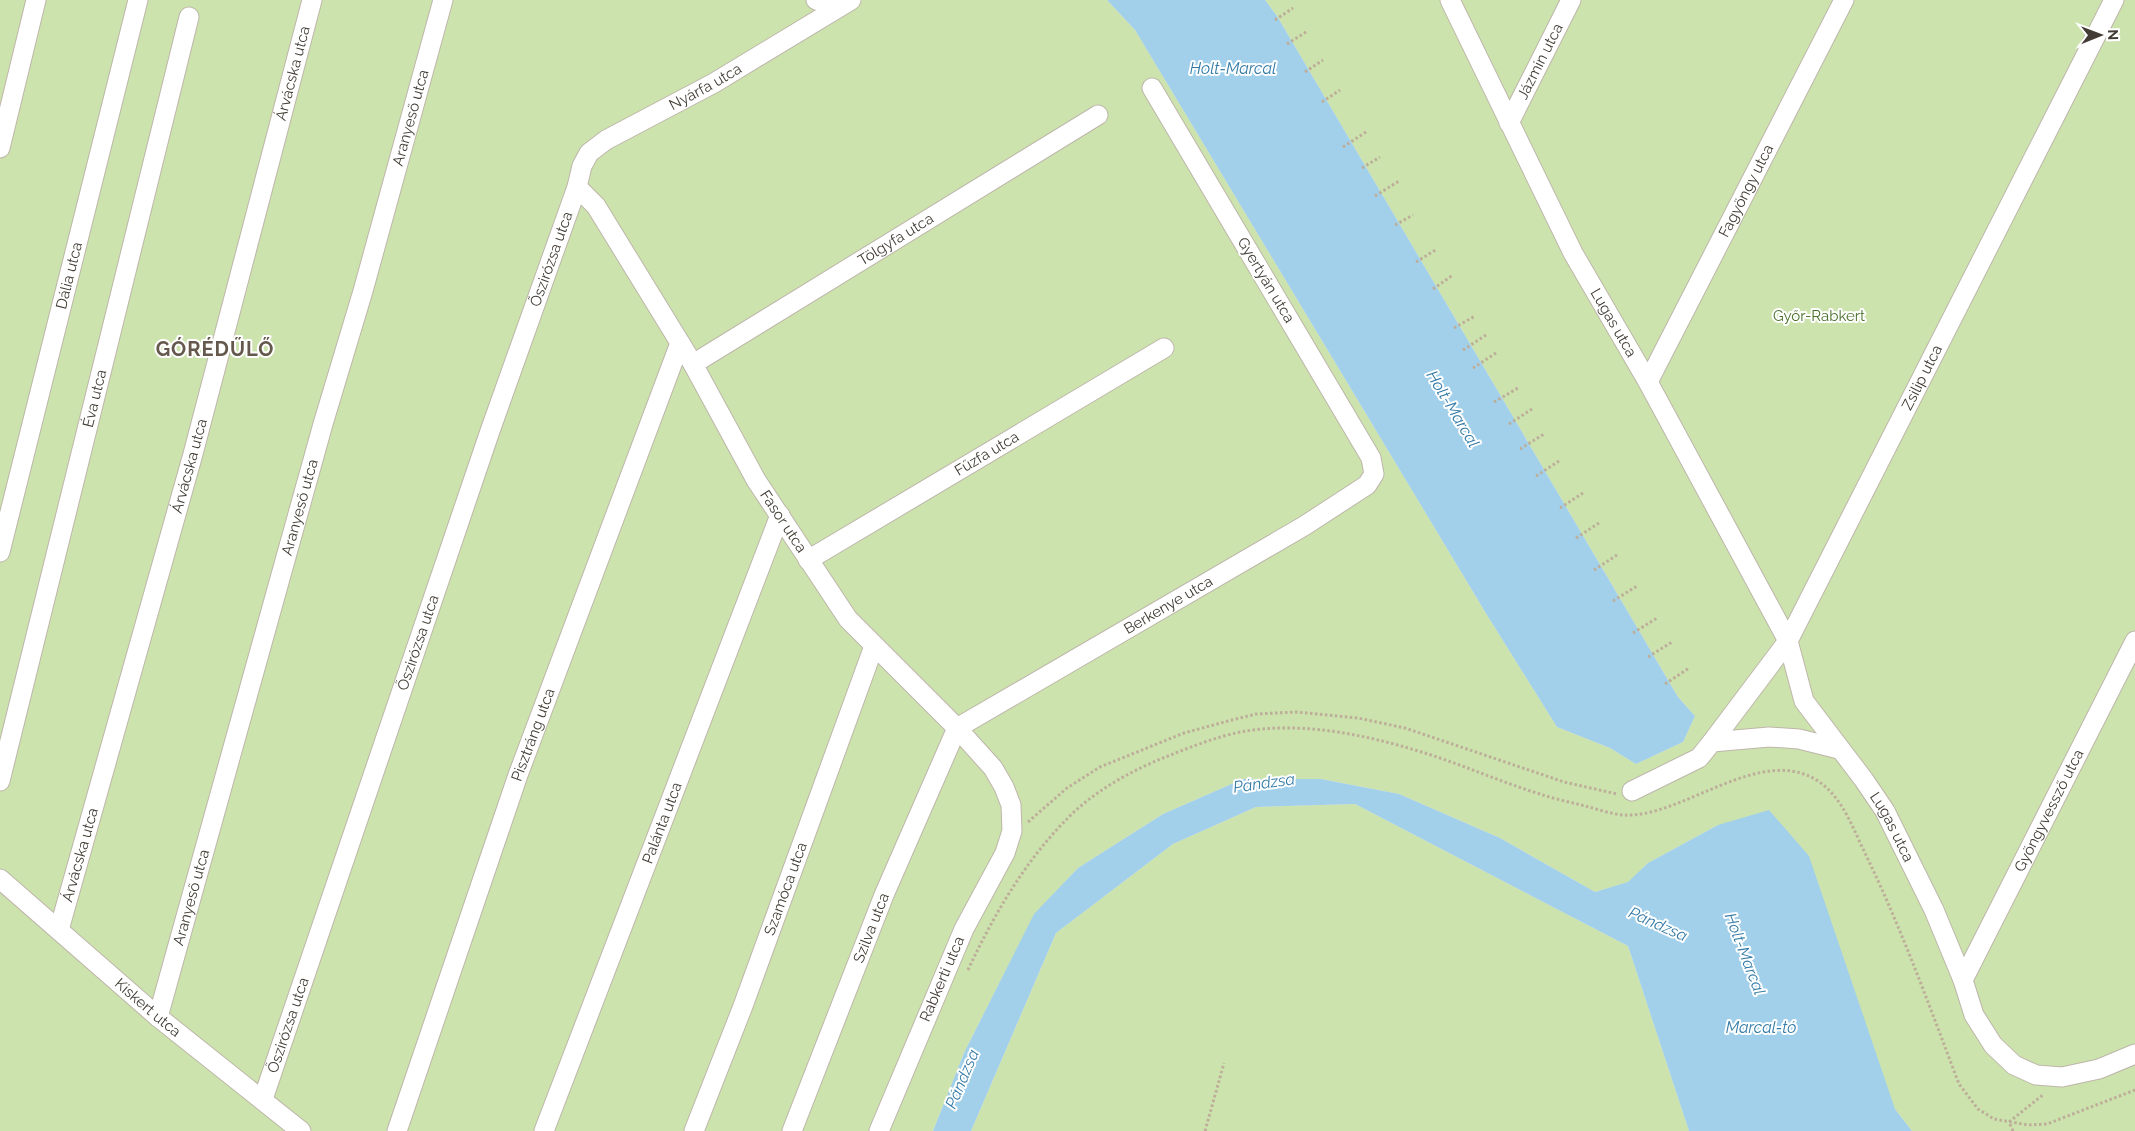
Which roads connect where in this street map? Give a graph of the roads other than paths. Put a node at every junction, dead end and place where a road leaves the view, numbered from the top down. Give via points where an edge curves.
1 (36, 0) edge
2 (138, 0) edge
3 (312, 0) edge
4 (443, 0) edge
5 (816, 0) edge
6 (1450, 0) edge
7 (1571, 0) edge
8 (1844, 0) edge
9 (2114, 0) edge
10 (844, 3) edge
11 (190, 17) dead end
12 (1152, 88) dead end
13 (1098, 115) dead end
14 (1509, 123) junction
15 (0, 148) edge
16 (577, 187) junction
17 (680, 342) junction
18 (1164, 348) dead end
19 (693, 364) junction
20 (1648, 382) junction
21 (1374, 474) joint
22 (780, 515) junction
23 (0, 552) edge
24 (808, 560) junction
25 (2135, 641) edge
26 (1788, 642) junction
27 (874, 646) junction
28 (957, 728) junction
29 (1712, 742) junction
30 (1839, 749) junction
31 (0, 781) edge
32 (1632, 791) road end
33 (1012, 831) joint
34 (0, 878) edge
35 (59, 930) junction
36 (1963, 980) junction
37 (158, 1017) junction
38 (2135, 1054) edge
39 (263, 1099) junction
40 (301, 1131) edge
41 (397, 1131) edge
42 (544, 1131) edge
43 (694, 1131) edge
44 (792, 1131) edge
45 (879, 1131) edge

1 - 15 street
2 - 23 street, Dália utca
3 - 35 street, Árvácska utca via 193,454
4 - 37 street, Aranyeső utca
5 - 10 street
6 - 14 street, Lugas utca
7 - 14 street, Jázmin utca
8 - 20 street, Fagyöngy utca
9 - 26 street, Zsilip utca
10 - 16 street, Nyárfa utca via 714,83 606,140 589,153
11 - 31 street, Éva utca
12 - 21 street, Gyertyán utca via 1371,458
13 - 19 street, Tölgyfa utca
14 - 20 street, Lugas utca via 1572,253
16 - 17 street, Fasor utca via 596,206
16 - 39 street, Őszirózsa utca via 490,431
17 - 19 street, Fasor utca
17 - 41 street, Pisztráng utca via 518,775
18 - 24 street, Fűzfa utca
19 - 22 street, Fasor utca via 756,480
20 - 26 street, Lugas utca
21 - 28 street, Berkenye utca via 1368,486 1304,526
22 - 24 street, Fasor utca
22 - 42 street, Palánta utca
24 - 27 street, Fasor utca via 848,619
25 - 36 street, Gyöngyvessző utca
26 - 29 street, Zsilip utca
26 - 30 street, Lugas utca via 1804,701
27 - 28 street, Fasor utca
27 - 43 street, Szamóca utca
28 - 33 street, Fasor utca via 1004,787 1011,805
28 - 44 street, Szilva utca via 884,895
29 - 30 street via 1769,737 1800,739
29 - 32 street via 1700,758
30 - 36 street, Lugas utca via 1884,811 1934,910
33 - 45 street, Rabkerti utca via 1005,853 964,929
34 - 35 street, Kiskert utca
35 - 37 street, Kiskert utca
36 - 38 street, Lugas utca via 1974,1015 1993,1045 2014,1064 2036,1075 2062,1077 2099,1068
37 - 39 street, Kiskert utca
39 - 40 street, Kiskert utca

